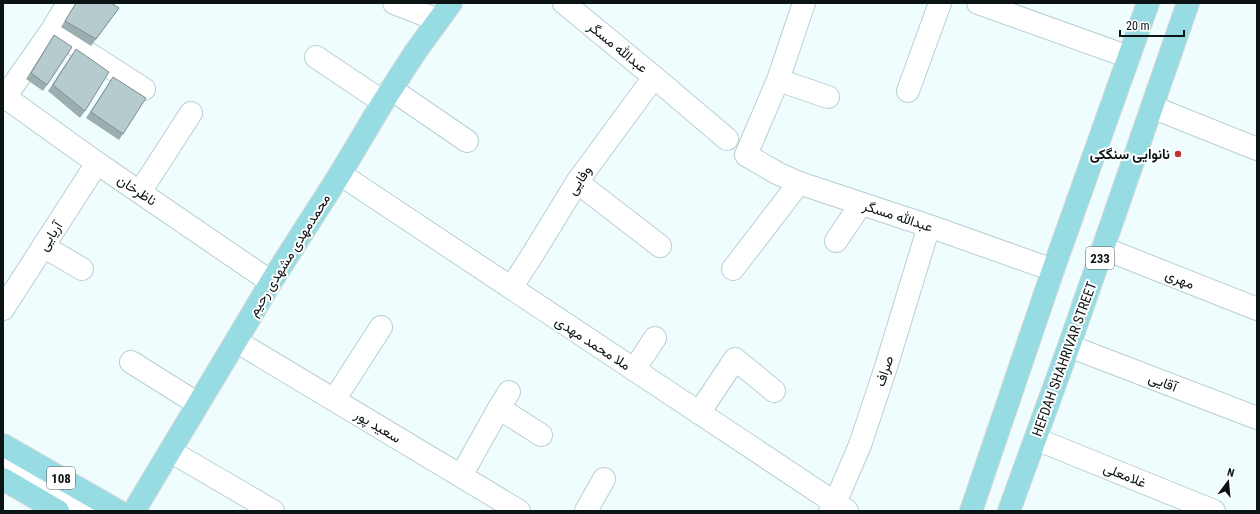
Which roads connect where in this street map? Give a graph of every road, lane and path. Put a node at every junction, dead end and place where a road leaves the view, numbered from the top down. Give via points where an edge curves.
1 (68, 3) edge
2 (394, 3) edge
3 (451, 3) edge
4 (564, 3) edge
5 (804, 3) edge
6 (940, 3) edge
7 (978, 3) edge
8 (1148, 3) edge
9 (1188, 3) edge
10 (438, 20) junction
11 (52, 30) junction
12 (316, 57) dead end
13 (1129, 57) junction
14 (654, 77) junction
15 (778, 80) junction
16 (144, 89) dead end
17 (908, 91) dead end
18 (387, 96) junction
19 (828, 97) dead end
20 (4, 98) edge
21 (1152, 107) junction
22 (191, 113) dead end
23 (727, 139) dead end
24 (467, 141) dead end
25 (1257, 149) edge
26 (97, 162) junction
27 (340, 174) junction
28 (577, 182) junction
29 (799, 183) junction
30 (140, 192) junction
31 (861, 204) junction
32 (929, 226) junction
33 (836, 241) dead end
34 (43, 246) junction
35 (660, 246) dead end
36 (1104, 248) junction
37 (82, 269) dead end
38 (733, 269) dead end
39 (1053, 270) junction
40 (271, 282) junction
41 (511, 288) junction
42 (3, 309) edge
43 (1257, 309) edge
44 (381, 327) dead end
45 (655, 338) dead end
46 (236, 341) junction
47 (1069, 346) junction
48 (131, 362) dead end
49 (634, 370) junction
50 (774, 391) dead end
51 (334, 400) junction
52 (198, 404) junction
53 (699, 412) junction
54 (1257, 418) edge
55 (541, 435) dead end
56 (1036, 439) junction
57 (3, 445) edge
58 (170, 451) junction
59 (3, 460) edge
60 (461, 476) junction
61 (3, 479) edge
62 (604, 479) dead end
63 (837, 508) edge
64 (58, 511) edge
65 (91, 511) edge
66 (118, 511) edge
67 (134, 511) edge
68 (273, 511) edge
69 (519, 511) edge
70 (586, 511) edge
71 (971, 511) edge
72 (1009, 511) edge
73 (1214, 511) edge

1 - 11 street
2 - 10 street
3 - 10 main road, محمدمهدی مشهدی رحیم
4 - 14 street, عبدالله مسگر
5 - 15 street
6 - 17 street
7 - 13 street
8 - 13 main road
9 - 21 main road, HEFDAH SHAHRIVAR STREET / 233
10 - 18 main road, محمدمهدی مشهدی رحیم
11 - 16 street
11 - 20 street
12 - 18 street
13 - 39 main road
14 - 23 street, عبدالله مسگر
14 - 28 street, وفایی
15 - 19 street
15 - 29 street, عبدالله مسگر via 746,156
18 - 24 street
18 - 27 main road, محمدمهدی مشهدی رحیم
20 - 26 street, ناظرخان
21 - 25 street
21 - 36 main road, HEFDAH SHAHRIVAR STREET / 233
22 - 30 street
26 - 30 street, ناظرخان
26 - 34 street, آریایی
27 - 40 main road, محمدمهدی مشهدی رحیم
27 - 41 street, ملا محمد مهدی
28 - 35 street
28 - 41 street, وفایی
29 - 31 street, عبدالله مسگر
29 - 38 street
30 - 40 street, ناظرخان
31 - 32 street, عبدالله مسگر
31 - 33 street
32 - 39 street, عبدالله مسگر
32 - 63 street, صراف via 886,367
34 - 37 street
34 - 42 street, آریایی
36 - 43 street, مهری
36 - 47 main road, HEFDAH SHAHRIVAR STREET / 233
39 - 71 main road
40 - 46 main road, محمدمهدی مشهدی رحیم
41 - 49 street, ملا محمد مهدی
44 - 51 street
45 - 49 street
46 - 51 street, سعید پور
46 - 52 main road, محمدمهدی مشهدی رحیم
47 - 54 street, آقایی
47 - 56 main road, HEFDAH SHAHRIVAR STREET / 233
48 - 52 street
49 - 53 street, ملا محمد مهدی
50 - 53 street via 735,359
51 - 60 street, سعید پور
52 - 58 main road, محمدمهدی مشهدی رحیم
53 - 63 street, ملا محمد مهدی
55 - 60 street via 504,400
56 - 72 main road, HEFDAH SHAHRIVAR STREET / 233
56 - 73 street, غلامعلی
57 - 66 main road, 108
58 - 67 main road, محمدمهدی مشهدی رحیم
58 - 68 street
59 - 65 street
60 - 69 street, سعید پور
61 - 64 main road, 108
62 - 70 street

